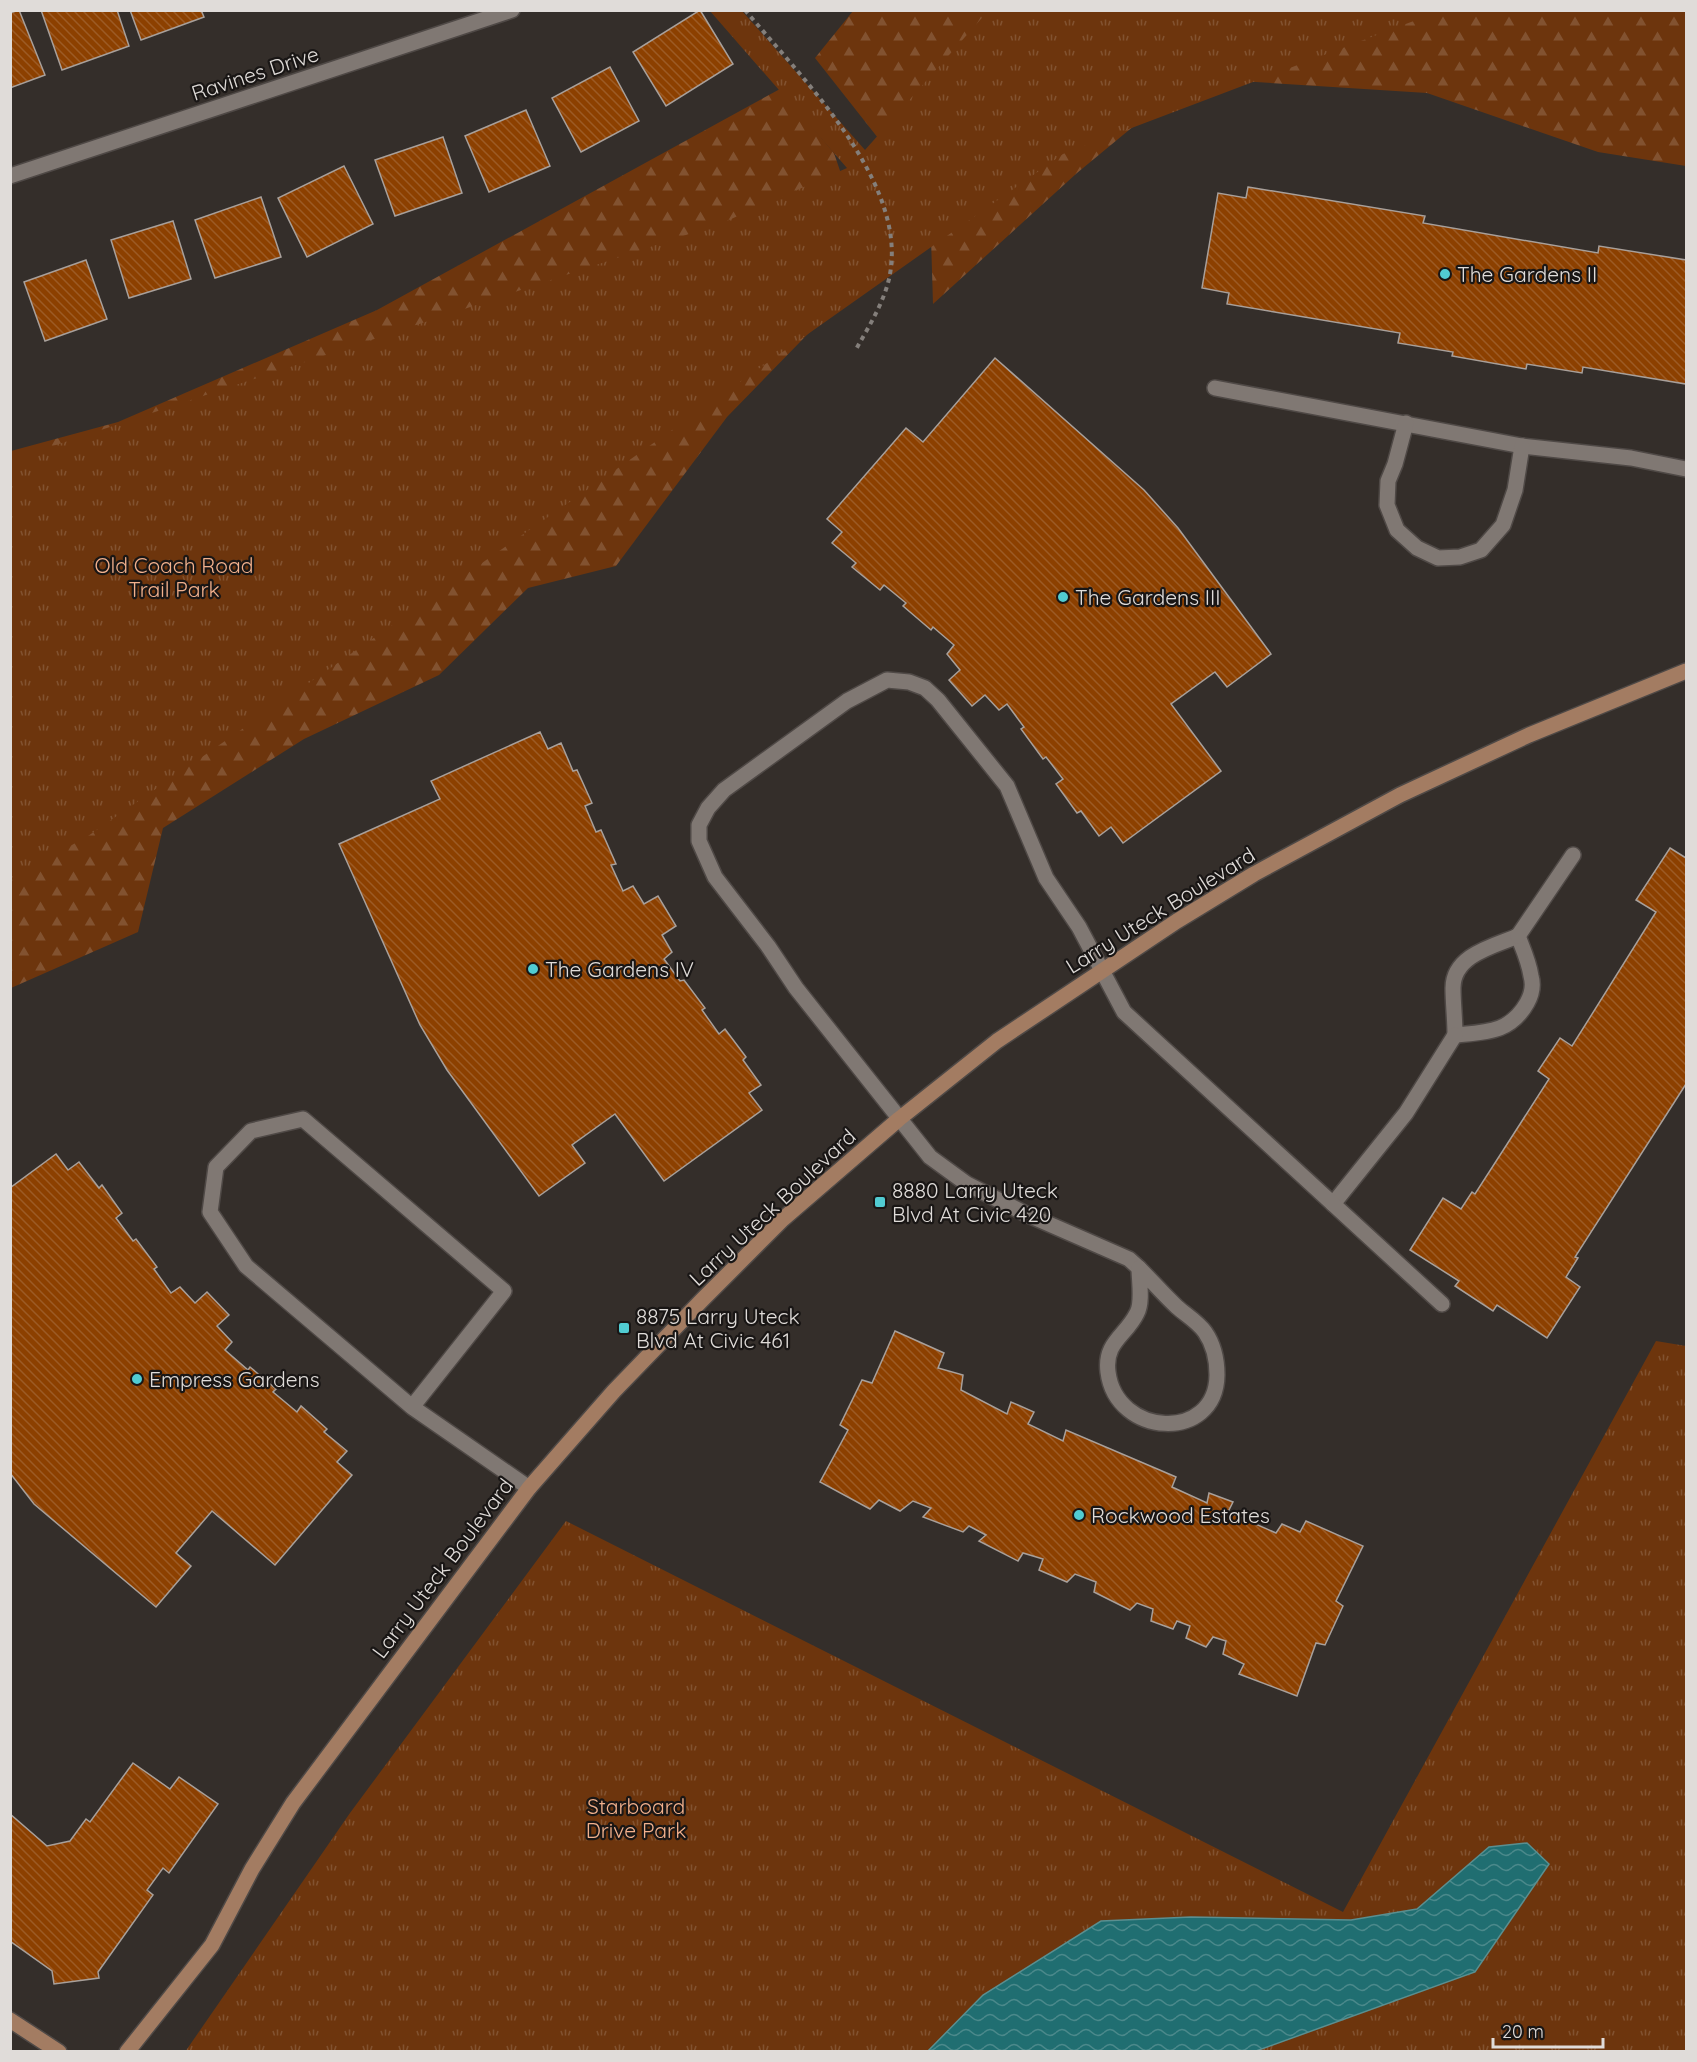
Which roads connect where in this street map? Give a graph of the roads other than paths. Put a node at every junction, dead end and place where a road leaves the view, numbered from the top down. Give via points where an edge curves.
1 (512, 10) edge
2 (10, 176) edge
3 (1215, 388) dead end
4 (1406, 423) junction
5 (1522, 446) junction
6 (1686, 469) edge
7 (1686, 670) edge
8 (1573, 855) dead end
9 (1518, 936) junction
10 (1101, 971) junction
11 (1455, 1035) junction
12 (899, 1119) junction
13 (1333, 1204) junction
14 (1139, 1268) junction
15 (1442, 1304) dead end
16 (412, 1407) junction
17 (529, 1488) junction
18 (10, 2020) edge
19 (59, 2052) edge
20 (127, 2052) edge

1 - 2 street, Ravines Drive
3 - 4 street
4 - 5 street
4 - 5 street via 1388,481 1387,505 1398,530 1417,548 1438,558 1460,557 1481,550 1503,525 1515,490
5 - 6 street via 1631,458
7 - 10 main road, Larry Uteck Boulevard via 1529,735 1400,795 1254,874
8 - 9 street
9 - 11 street via 1466,959 1457,972 1452,986
9 - 11 street via 1533,988 1524,1009 1504,1028
10 - 12 main road, Larry Uteck Boulevard via 997,1041
10 - 12 street via 1079,927 1046,878 1007,786 925,688 887,680 847,701 724,790 699,825 699,841 715,877
10 - 13 street via 1124,1012
11 - 13 street via 1406,1113
12 - 14 street via 930,1157 967,1184 1129,1259
12 - 17 main road, Larry Uteck Boulevard via 783,1219 614,1391
13 - 15 street
14 - 14 street via 1139,1311 1115,1339 1108,1372 1122,1405 1137,1417 1174,1424 1192,1418 1213,1400 1217,1363 1204,1330
16 - 16 street via 246,1266 210,1212 216,1167 251,1131 303,1119 504,1291
16 - 17 street
17 - 20 main road, Larry Uteck Boulevard via 293,1803 212,1945
18 - 19 main road

